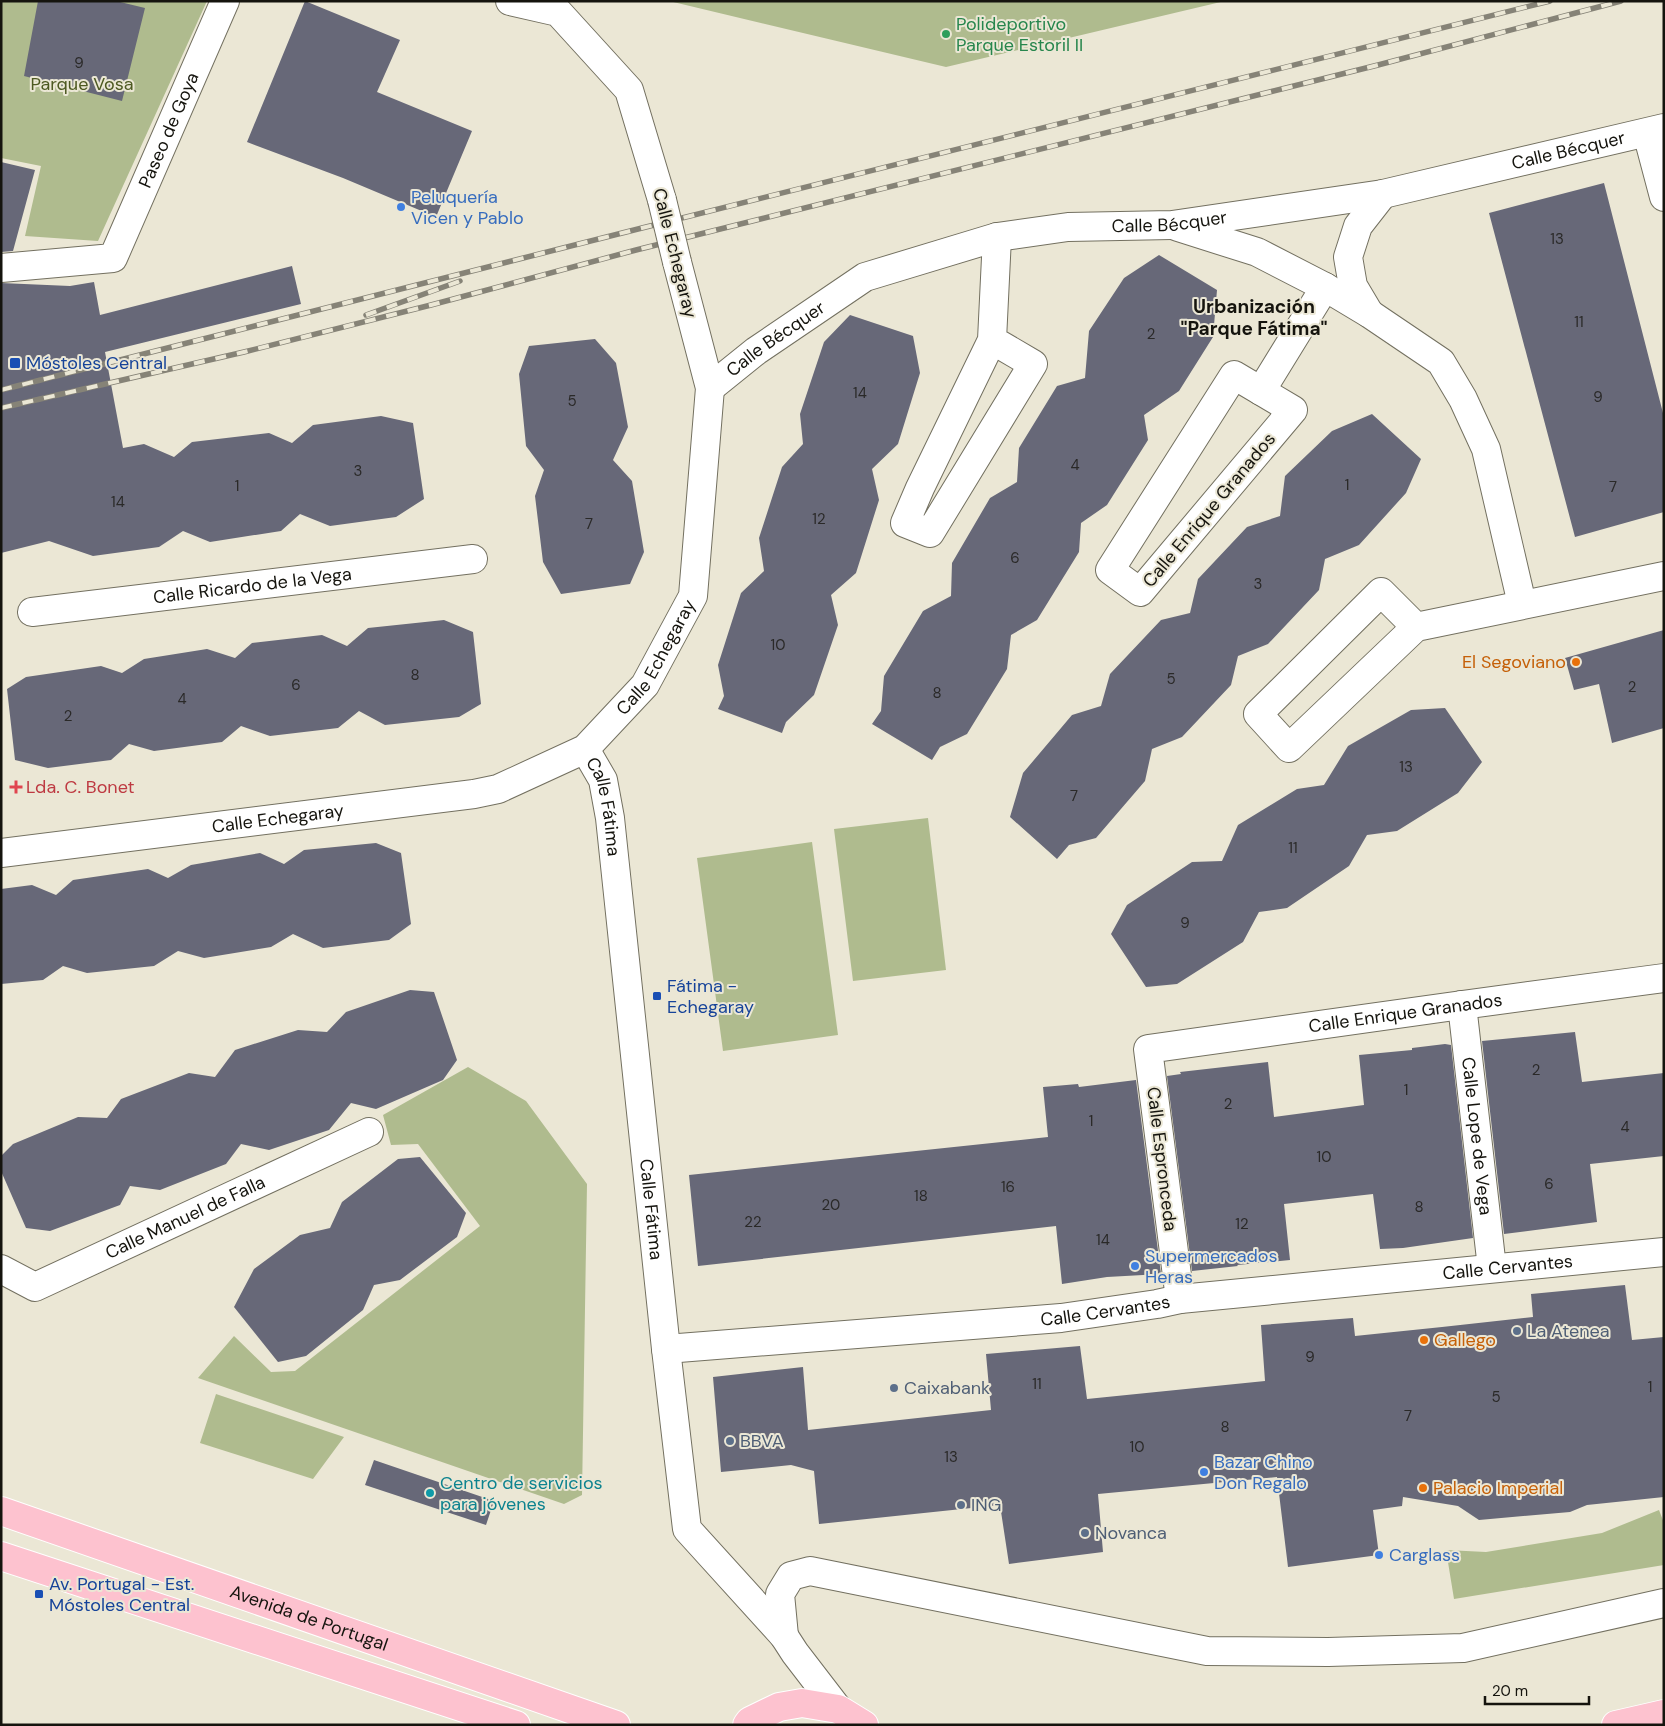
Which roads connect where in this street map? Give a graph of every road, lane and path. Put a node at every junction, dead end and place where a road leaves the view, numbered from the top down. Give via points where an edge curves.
1 (225, 1) edge
2 (510, 1) edge
3 (1656, 131) edge
4 (1383, 194) junction
5 (1664, 197) edge
6 (1172, 225) junction
7 (997, 237) junction
8 (1, 268) edge
9 (1325, 287) junction
10 (1370, 314) junction
11 (992, 340) junction
12 (710, 388) junction
13 (1261, 392) junction
14 (473, 560) dead end
15 (1664, 576) edge
16 (1522, 604) junction
17 (32, 612) dead end
18 (1416, 627) junction
19 (585, 749) junction
20 (1, 853) edge
21 (1664, 978) edge
22 (1462, 1005) junction
23 (1148, 1049) joint
24 (369, 1132) dead end
25 (1664, 1252) edge
26 (1492, 1268) junction
27 (1, 1269) edge
28 (1180, 1299) junction
29 (666, 1349) junction
30 (1, 1511) edge
31 (1, 1556) edge
32 (1664, 1603) edge
33 (784, 1636) junction
34 (838, 1709) junction
35 (1664, 1714) edge
36 (516, 1725) edge
37 (616, 1725) edge
38 (747, 1725) edge
39 (864, 1725) edge
40 (1616, 1725) edge

1 - 8 street, Paseo de Goya via 113,258
2 - 12 street, Calle Echegaray, bridge via 558,12 629,90 662,200
3 - 4 street, Calle Bécquer
3 - 5 street
4 - 6 street, Calle Bécquer
4 - 10 street via 1358,226 1348,257 1353,286
6 - 7 street, Calle Bécquer via 1068,227
6 - 9 street via 1257,252
7 - 11 street
7 - 12 street, Calle Bécquer via 865,277 756,351
9 - 10 street
9 - 13 street
10 - 16 street via 1441,362 1463,399 1486,449
11 - 11 street via 905,523 930,533 1033,364
12 - 19 street, Calle Echegaray via 693,596 645,685
13 - 13 street, Calle Enrique Granados via 1234,375 1110,570 1140,592 1293,410
14 - 17 street, Calle Ricardo de la Vega
15 - 16 street
16 - 18 street
18 - 18 street via 1380,592 1258,714 1289,748
19 - 20 street, Calle Echegaray via 498,789 474,794
19 - 29 street, Calle Fátima via 603,780 610,818
21 - 22 street, Calle Enrique Granados
22 - 23 street, Calle Enrique Granados
22 - 26 street, Calle Lope de Vega
23 - 28 street, Calle Espronceda
24 - 27 street, Calle Manuel de Falla via 35,1287
25 - 26 street, Calle Cervantes
26 - 28 street, Calle Cervantes
28 - 29 street, Calle Cervantes via 1062,1318
29 - 33 street, Calle Fátima via 687,1529
30 - 37 main road, Avenida de Portugal
31 - 36 main road, Avenida de Portugal
32 - 33 street via 1463,1648 1207,1651 810,1571 791,1576 780,1594
33 - 34 street
34 - 38 main road via 802,1703 780,1707
34 - 39 main road
35 - 40 main road

